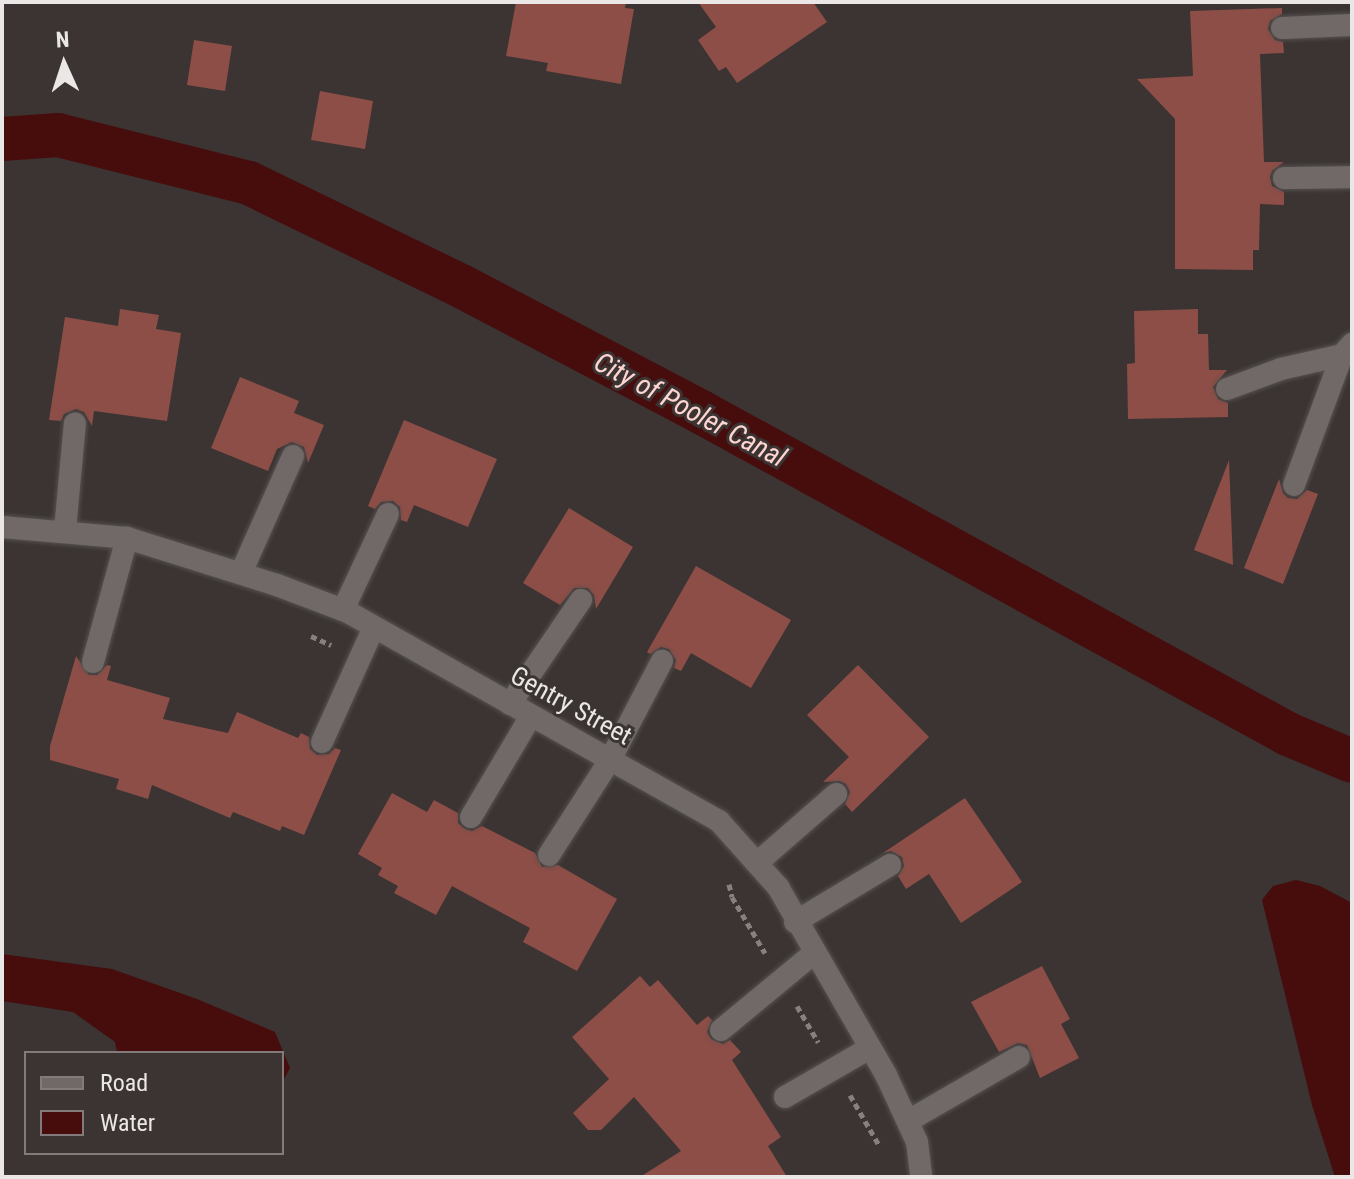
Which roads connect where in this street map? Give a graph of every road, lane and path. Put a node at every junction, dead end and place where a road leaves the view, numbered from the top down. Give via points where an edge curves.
1 (1352, 25) edge
2 (1282, 28) dead end
3 (1352, 177) edge
4 (1284, 178) dead end
5 (1347, 350) edge
6 (1227, 389) dead end
7 (75, 423) dead end
8 (293, 456) dead end
9 (1294, 485) dead end
10 (388, 514) dead end
11 (2, 527) edge
12 (65, 530) junction
13 (127, 538) junction
14 (241, 573) junction
15 (581, 600) dead end
16 (343, 610) junction
17 (374, 627) junction
18 (662, 661) dead end
19 (93, 662) dead end
20 (510, 704) junction
21 (531, 716) junction
22 (322, 742) dead end
23 (610, 760) junction
24 (836, 794) dead end
25 (471, 817) dead end
26 (549, 855) dead end
27 (757, 863) junction
28 (890, 865) dead end
29 (795, 922) junction
30 (814, 953) junction
31 (721, 1030) dead end
32 (870, 1048) junction
33 (1019, 1057) dead end
34 (785, 1097) dead end
35 (908, 1121) junction
36 (921, 1177) edge

1 - 2 street
3 - 4 street
5 - 6 street
5 - 9 street
7 - 12 street
8 - 14 street
10 - 16 street
11 - 12 street, Gentry Street
12 - 13 street, Gentry Street
13 - 14 street, Gentry Street
13 - 19 street
14 - 16 street, Gentry Street
15 - 20 street
16 - 17 street, Gentry Street
17 - 20 street, Gentry Street
17 - 22 street
18 - 23 street
20 - 21 street, Gentry Street
21 - 23 street, Gentry Street
21 - 25 street
23 - 26 street
23 - 27 street, Gentry Street via 719,821
24 - 27 street
27 - 29 street, Gentry Street via 778,887
28 - 29 street
29 - 30 street, Gentry Street
30 - 31 street
30 - 32 street, Gentry Street
32 - 34 street
32 - 35 street, Gentry Street
33 - 35 street
35 - 36 street, Gentry Street via 917,1142

